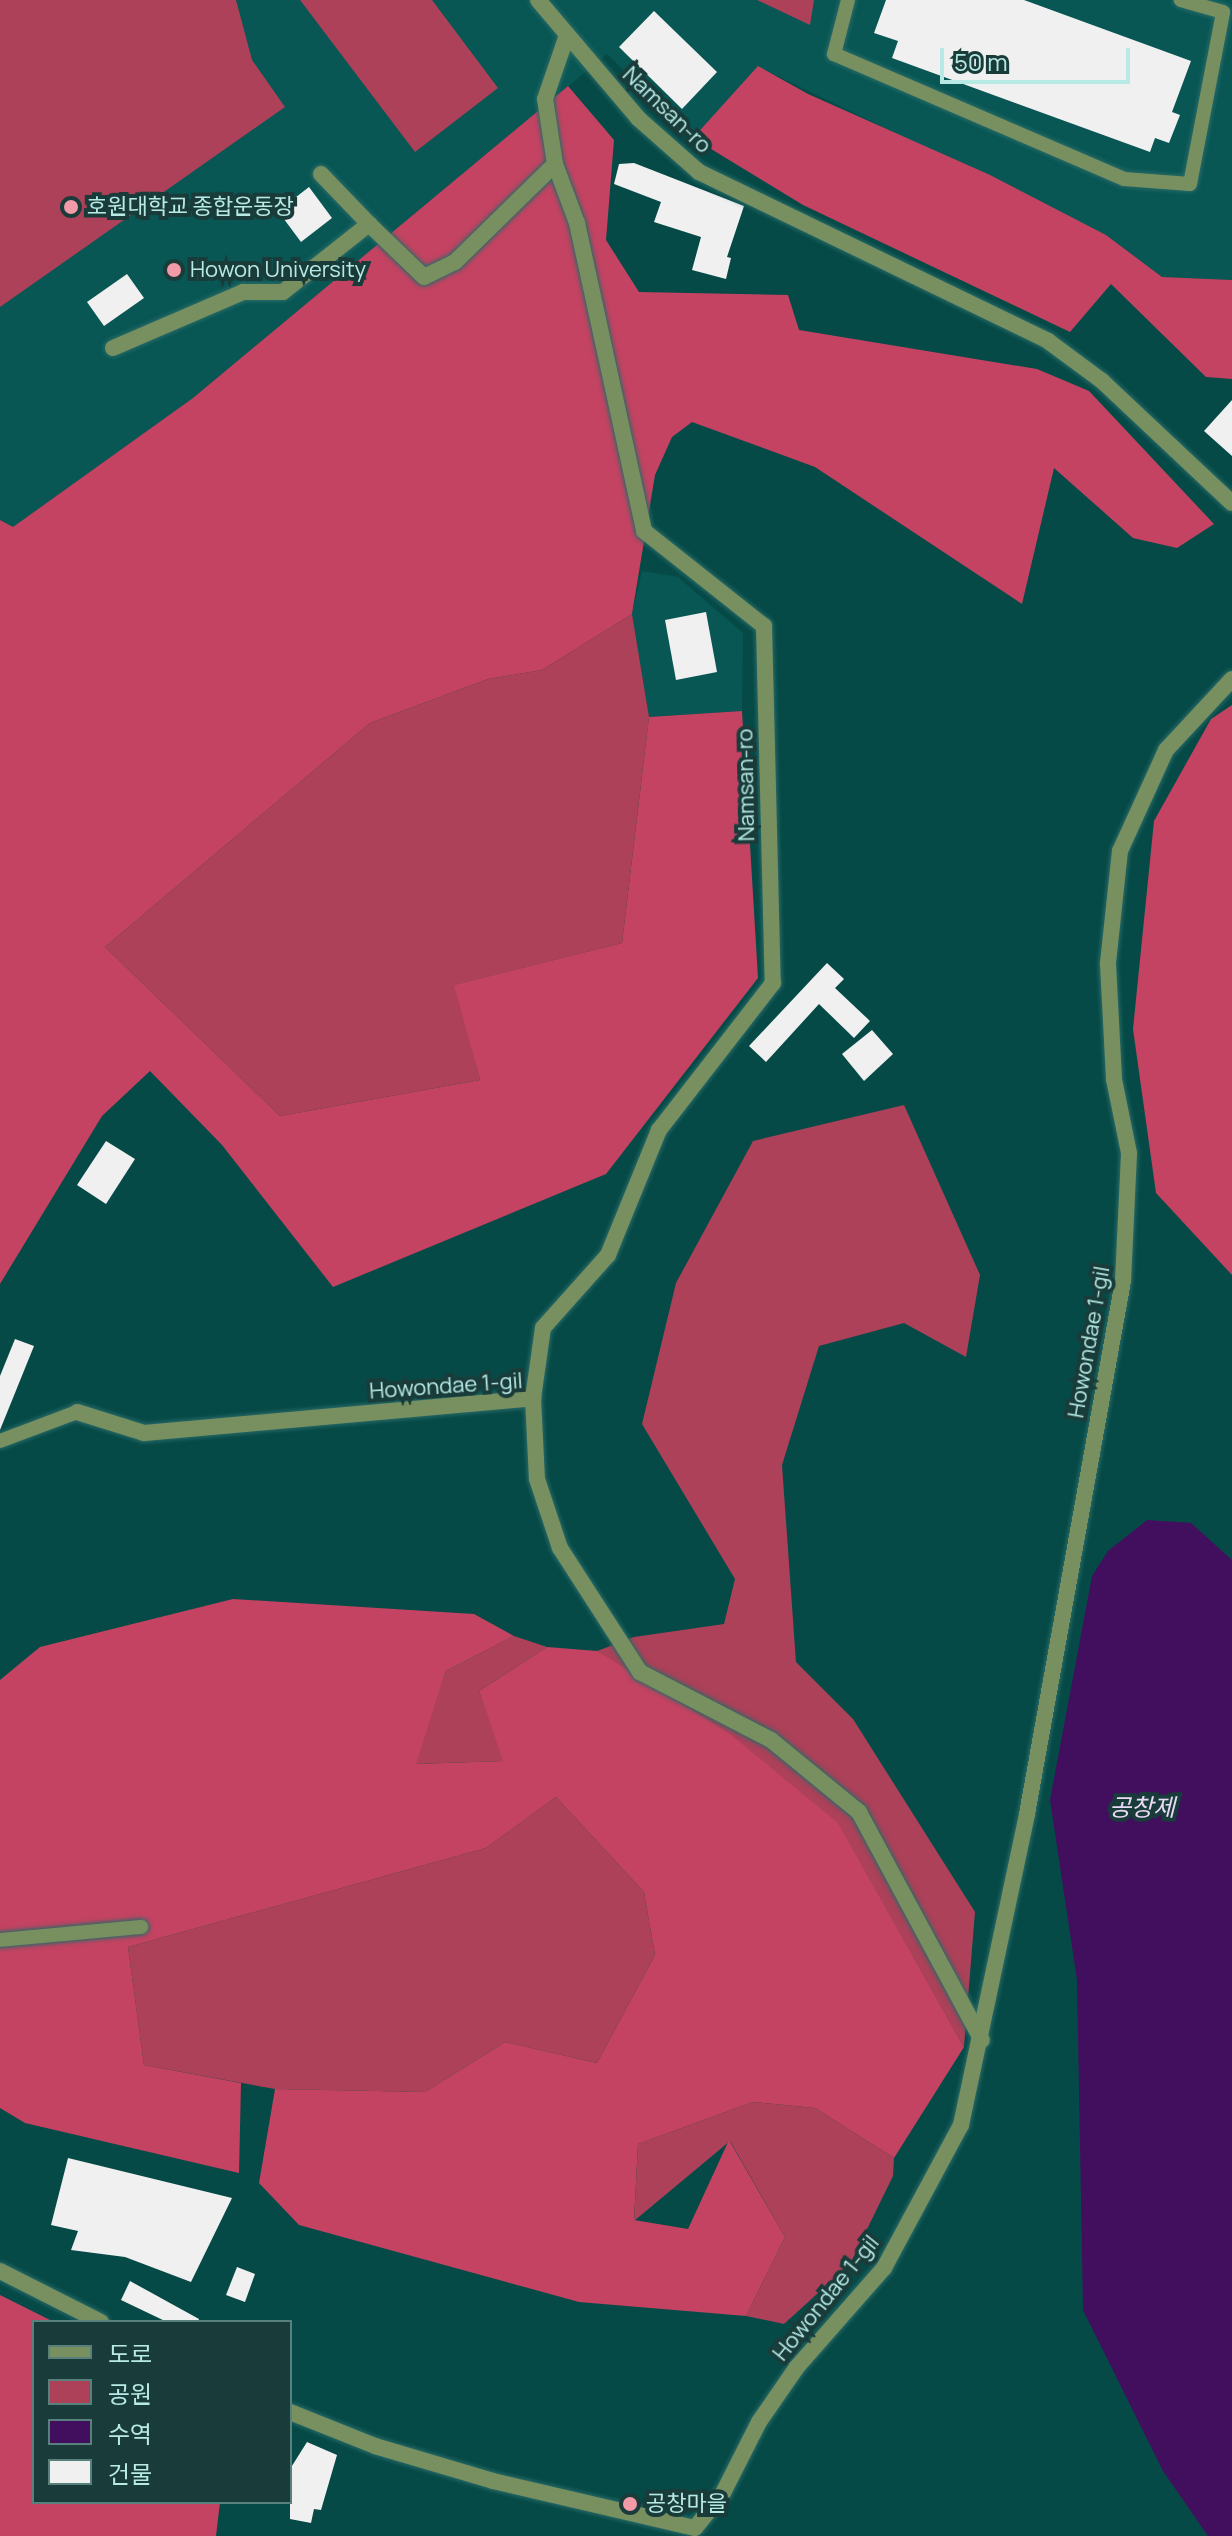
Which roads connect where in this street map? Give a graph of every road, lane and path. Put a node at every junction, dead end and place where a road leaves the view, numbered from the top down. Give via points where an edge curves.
1 (538, 0) edge
2 (848, 0) edge
3 (1181, 0) edge
4 (566, 38) junction
5 (555, 164) junction
6 (321, 174) dead end
7 (369, 224) junction
8 (113, 348) dead end
9 (1232, 503) edge
10 (1232, 679) edge
11 (533, 1398) junction
12 (77, 1412) joint
13 (0, 1441) edge
14 (141, 1927) dead end
15 (0, 1940) edge
16 (982, 2040) junction
17 (0, 2271) edge
18 (97, 2320) edge
19 (292, 2413) edge
20 (694, 2532) edge

1 - 4 street, Namsan-ro
2 - 3 lane via 834,54 1124,179 1190,184 1223,12
4 - 5 street via 545,99
4 - 9 street, Namsan-ro via 639,119 699,172 934,281 1048,341 1102,381
5 - 7 street via 455,262 424,277
5 - 11 street, Namsan-ro via 577,223 644,531 764,626 773,983 659,1130 608,1255 543,1328
6 - 7 street
7 - 8 street via 283,292 243,292
10 - 16 street, Howondae 1-gil via 1166,750 1120,851 1108,963 1114,1079 1129,1153 1123,1281
11 - 12 street, Howondae 1-gil via 144,1433
11 - 16 street, Howondae 1-gil via 537,1479 560,1548 640,1672 771,1740 859,1812
12 - 13 lane
14 - 15 lane
16 - 20 street, Howondae 1-gil via 961,2125 922,2204 884,2268 797,2367
17 - 18 street
19 - 20 street via 375,2446

